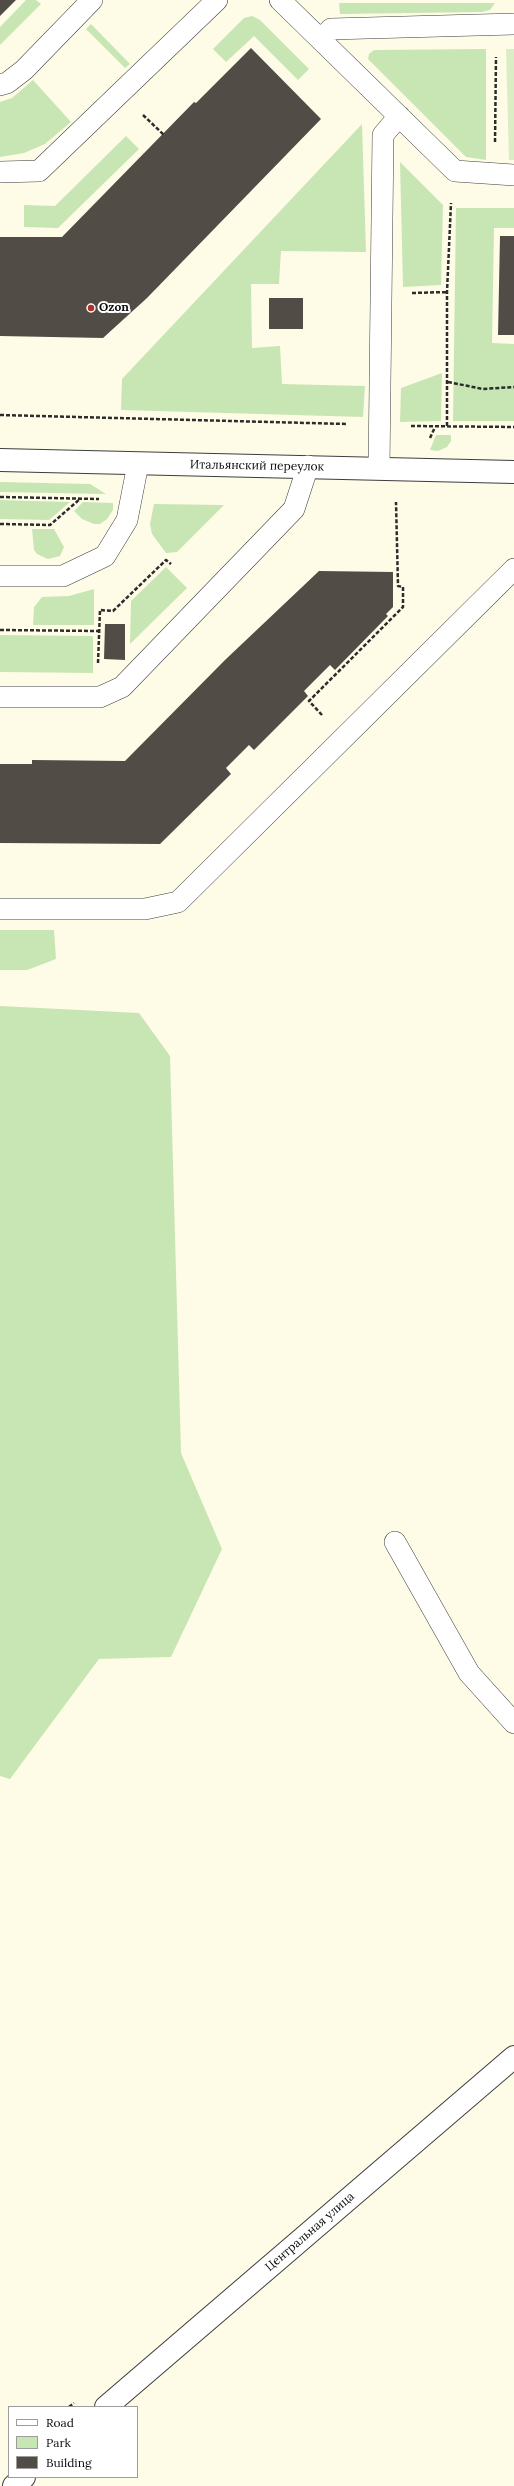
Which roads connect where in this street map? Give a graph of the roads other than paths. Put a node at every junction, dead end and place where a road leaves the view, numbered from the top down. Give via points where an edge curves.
1 (92, 0) edge
2 (216, 0) edge
3 (280, 0) edge
4 (514, 24) edge
5 (320, 39) junction
6 (0, 85) edge
7 (399, 116) junction
8 (0, 172) edge
9 (514, 175) edge
10 (0, 460) edge
11 (138, 464) junction
12 (308, 466) junction
13 (379, 468) junction
14 (514, 472) edge
15 (514, 569) edge
16 (0, 576) edge
17 (0, 697) edge
18 (0, 908) edge
19 (395, 1542) dead end
20 (514, 1723) edge
21 (514, 2057) edge
22 (107, 2406) edge
23 (23, 2478) edge
24 (14, 2486) edge

1 - 6 lane via 24,70 7,83
2 - 8 lane via 39,171
3 - 5 lane
4 - 5 lane via 331,29
5 - 7 lane
7 - 9 lane via 456,172
7 - 13 lane via 383,135
10 - 11 street, Итальянский переулок
11 - 12 street, Итальянский переулок
11 - 16 lane via 127,520 105,556 63,576
12 - 13 street, Итальянский переулок
12 - 17 lane via 294,509 122,687 100,697
13 - 14 street, Итальянский переулок
15 - 18 lane via 178,902 145,909
19 - 20 lane via 469,1673
21 - 22 street, Центральная улица
23 - 24 street

